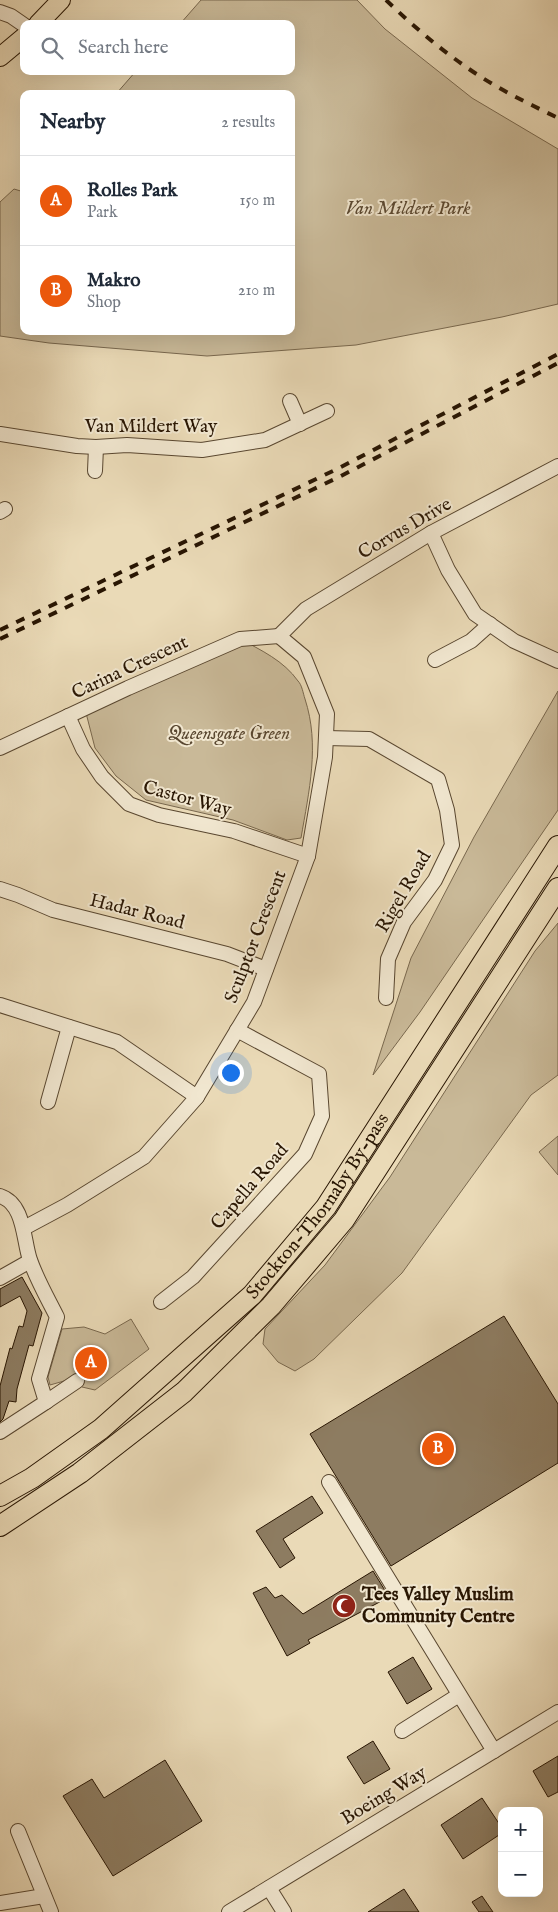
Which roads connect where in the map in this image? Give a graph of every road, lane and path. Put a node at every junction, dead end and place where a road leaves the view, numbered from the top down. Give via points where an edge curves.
1 (61, 0) edge
2 (0, 12) edge
3 (42, 20) edge
4 (20, 22) edge
5 (20, 40) edge
6 (0, 57) edge
7 (290, 401) dead end
8 (327, 411) dead end
9 (300, 424) junction
10 (0, 434) edge
11 (96, 448) junction
12 (558, 466) edge
13 (95, 471) dead end
14 (431, 533) junction
15 (490, 624) junction
16 (279, 636) junction
17 (435, 660) dead end
18 (558, 661) edge
19 (68, 716) junction
20 (326, 738) junction
21 (0, 748) edge
22 (558, 846) edge
23 (308, 856) junction
24 (558, 888) edge
25 (0, 889) edge
26 (266, 969) junction
27 (386, 998) dead end
28 (0, 1005) edge
29 (69, 1027) junction
30 (238, 1030) junction
31 (197, 1097) junction
32 (48, 1102) dead end
33 (0, 1196) edge
34 (24, 1228) junction
35 (30, 1261) junction
36 (0, 1278) edge
37 (161, 1302) dead end
38 (77, 1381) dead end
39 (46, 1402) junction
40 (0, 1432) edge
41 (32, 1478) junction
42 (329, 1482) dead end
43 (0, 1491) edge
44 (0, 1496) edge
45 (0, 1526) edge
46 (459, 1695) junction
47 (558, 1712) edge
48 (402, 1731) dead end
49 (494, 1751) junction
50 (18, 1831) dead end
51 (269, 1888) junction
52 (44, 1896) junction
53 (0, 1903) edge
54 (51, 1912) edge
55 (229, 1912) edge
56 (284, 1912) edge

1 - 3 main road
2 - 4 street
5 - 6 main road
7 - 9 street
8 - 9 street, Van Mildert Way
9 - 11 street, Van Mildert Way via 266,440 202,450 127,445
10 - 11 street, Van Mildert Way
11 - 13 street
12 - 14 street, Corvus Drive
14 - 15 street via 448,570 475,614
14 - 16 street, Corvus Drive via 306,609
15 - 17 street via 471,641
15 - 18 street via 514,641
16 - 19 street, Carina Crescent via 240,639
16 - 20 street, Sculptor Crescent via 304,657 327,714
19 - 21 street, Carina Crescent
19 - 23 street, Castor Way via 83,749 102,778 129,804 159,815 234,831
20 - 23 street, Sculptor Crescent
20 - 27 street, Rigel Road via 369,739 438,779 447,810 452,845 435,880 404,922 388,959
22 - 41 highway, Stockton-Thornaby By-pass via 326,1207 252,1295 101,1429
23 - 26 street, Sculptor Crescent
24 - 45 highway, Stockton-Thornaby By-pass via 344,1220 271,1306 184,1392 80,1473
25 - 26 street, Hadar Road via 52,910 227,954
26 - 30 street, Sculptor Crescent via 254,1002
28 - 29 street
29 - 31 street via 117,1042
29 - 32 street
30 - 31 street, Sculptor Crescent
30 - 37 street, Capella Road via 319,1074 322,1116 305,1154 193,1277
31 - 34 street, Sculptor Crescent via 144,1157 67,1206
33 - 34 street via 6,1198 18,1213
34 - 35 street
35 - 36 street
35 - 39 street via 57,1317 39,1379
38 - 39 street
39 - 40 street
41 - 43 highway
41 - 44 highway, Stockton-Thornaby By-pass
42 - 46 street
46 - 48 street
46 - 49 street
47 - 49 street, Boeing Way
49 - 51 street, Boeing Way
50 - 52 street
51 - 55 street, Boeing Way
51 - 56 street
52 - 53 street
52 - 54 street

